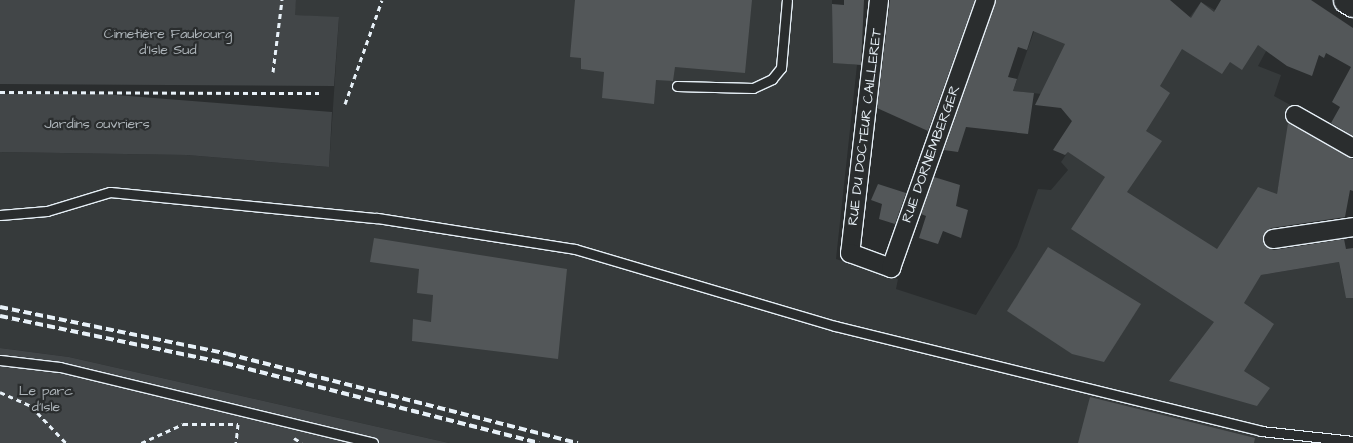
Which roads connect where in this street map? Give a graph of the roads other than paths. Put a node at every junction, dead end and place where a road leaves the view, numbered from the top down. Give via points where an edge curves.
1 (787, 0) edge
2 (879, 0) edge
3 (986, 0) edge
4 (1346, 0) edge
5 (1353, 4) edge
6 (677, 86) dead end
7 (1295, 115) dead end
8 (1353, 148) edge
9 (0, 215) edge
10 (1353, 227) edge
11 (1273, 239) dead end
12 (850, 253) joint
13 (0, 360) edge
14 (1353, 441) edge
15 (374, 443) edge

1 - 6 lane via 781,68 772,79 753,88
2 - 12 street, RUE DU DOCTEUR CAILLERET
3 - 12 street, RUE DORNEMBERGER via 891,268
4 - 5 main road
7 - 8 street
9 - 14 lane via 47,210 110,192 378,218 575,249 836,326 1261,431
10 - 11 street
13 - 15 lane via 60,367

